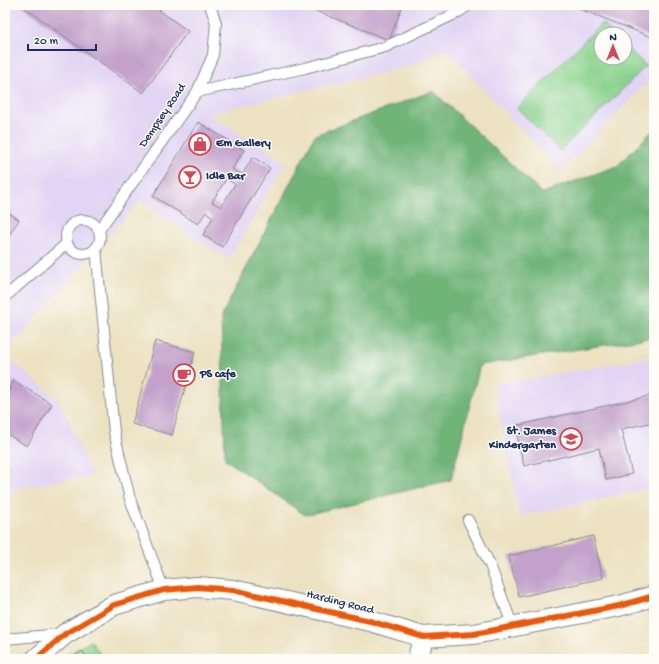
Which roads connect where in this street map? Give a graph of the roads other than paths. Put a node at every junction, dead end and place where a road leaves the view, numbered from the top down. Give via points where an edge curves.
1 (210, 5) edge
2 (469, 5) edge
3 (455, 9) edge
4 (196, 92) junction
5 (99, 230) junction
6 (66, 244) junction
7 (96, 249) junction
8 (5, 297) edge
9 (468, 520) dead end
10 (164, 590) junction
11 (654, 596) edge
12 (513, 627) junction
13 (65, 634) junction
14 (423, 637) junction
15 (5, 639) edge
16 (36, 659) edge
17 (418, 659) edge

1 - 4 lane, Dempsey Road via 216,23 213,55
2 - 3 lane
3 - 4 lane via 385,47
4 - 5 lane, Dempsey Road
5 - 6 lane via 90,220 76,220 66,230
5 - 7 lane via 101,236
6 - 7 lane via 76,253 90,253
6 - 8 lane
7 - 10 lane via 114,432 130,499
9 - 12 lane via 490,565
10 - 13 street, Harding Road via 114,605
10 - 14 street, Harding Road via 196,587 233,590 370,621
11 - 12 street, Harding Road via 619,606
12 - 14 street, Harding Road via 474,634
13 - 15 lane
13 - 16 street, Harding Road
14 - 17 street

